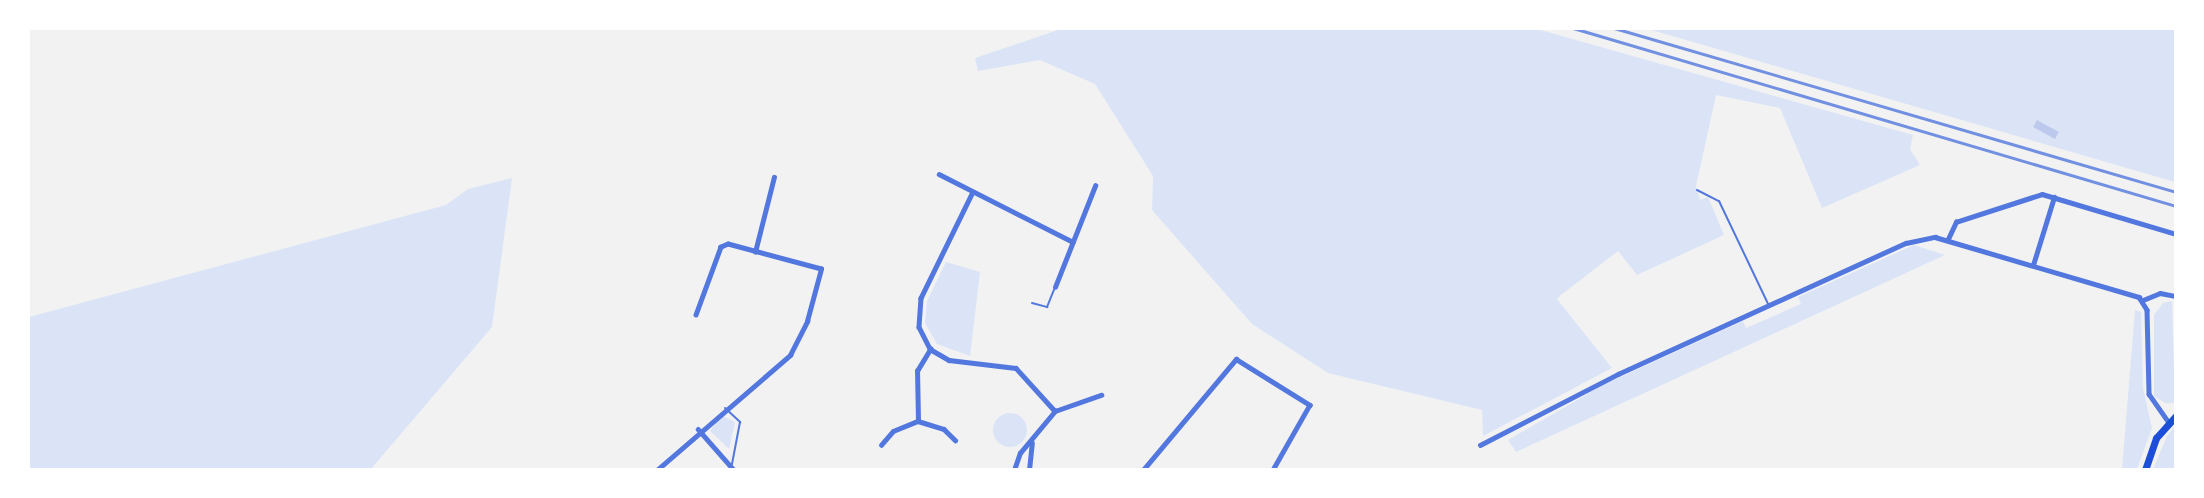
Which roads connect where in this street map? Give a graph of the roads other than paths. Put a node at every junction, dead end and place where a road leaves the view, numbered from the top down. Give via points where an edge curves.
1 (939, 174) dead end
2 (774, 177) dead end
3 (1095, 186) dead end
4 (1697, 190) dead end
5 (973, 192) junction
6 (2054, 197) junction
7 (2175, 234) edge
8 (1948, 239) junction
9 (1073, 242) junction
10 (755, 252) junction
11 (2033, 265) junction
12 (1055, 287) joint
13 (2175, 296) edge
14 (2143, 300) junction
15 (1032, 303) dead end
16 (1769, 306) junction
17 (696, 315) dead end
18 (930, 349) junction
19 (1101, 395) dead end
20 (725, 408) junction
21 (1055, 411) junction
22 (2175, 416) edge
23 (2168, 421) junction
24 (918, 422) junction
25 (698, 429) junction
26 (955, 440) dead end
27 (1032, 442) junction
28 (1480, 444) dead end
29 (881, 445) dead end
30 (733, 467) edge
31 (657, 470) edge
32 (1014, 470) edge
33 (1029, 470) edge
34 (1143, 470) edge
35 (1273, 470) edge
36 (2145, 470) edge

1 - 5 street
2 - 10 street
3 - 9 street
4 - 16 lane via 1719,201
5 - 9 street
5 - 18 street via 921,298 919,327
6 - 7 street
6 - 8 street via 2031,194 1956,222
6 - 11 street
8 - 11 street
8 - 16 street via 1916,239
9 - 12 street
10 - 17 street via 721,247
10 - 20 street via 821,268 807,321 790,355
11 - 14 street
12 - 15 lane via 1047,307
13 - 14 street via 2160,293
14 - 23 street via 2149,394
16 - 28 street via 1631,368
18 - 21 street via 949,360 1016,368
18 - 24 street via 917,371
19 - 21 street
20 - 25 street
20 - 30 lane via 740,422
21 - 27 street
22 - 23 main road
23 - 36 main road
24 - 26 street via 944,429
24 - 29 street via 892,431
25 - 30 street
25 - 31 street
27 - 32 street
27 - 33 street
34 - 35 street via 1236,359 1310,405

